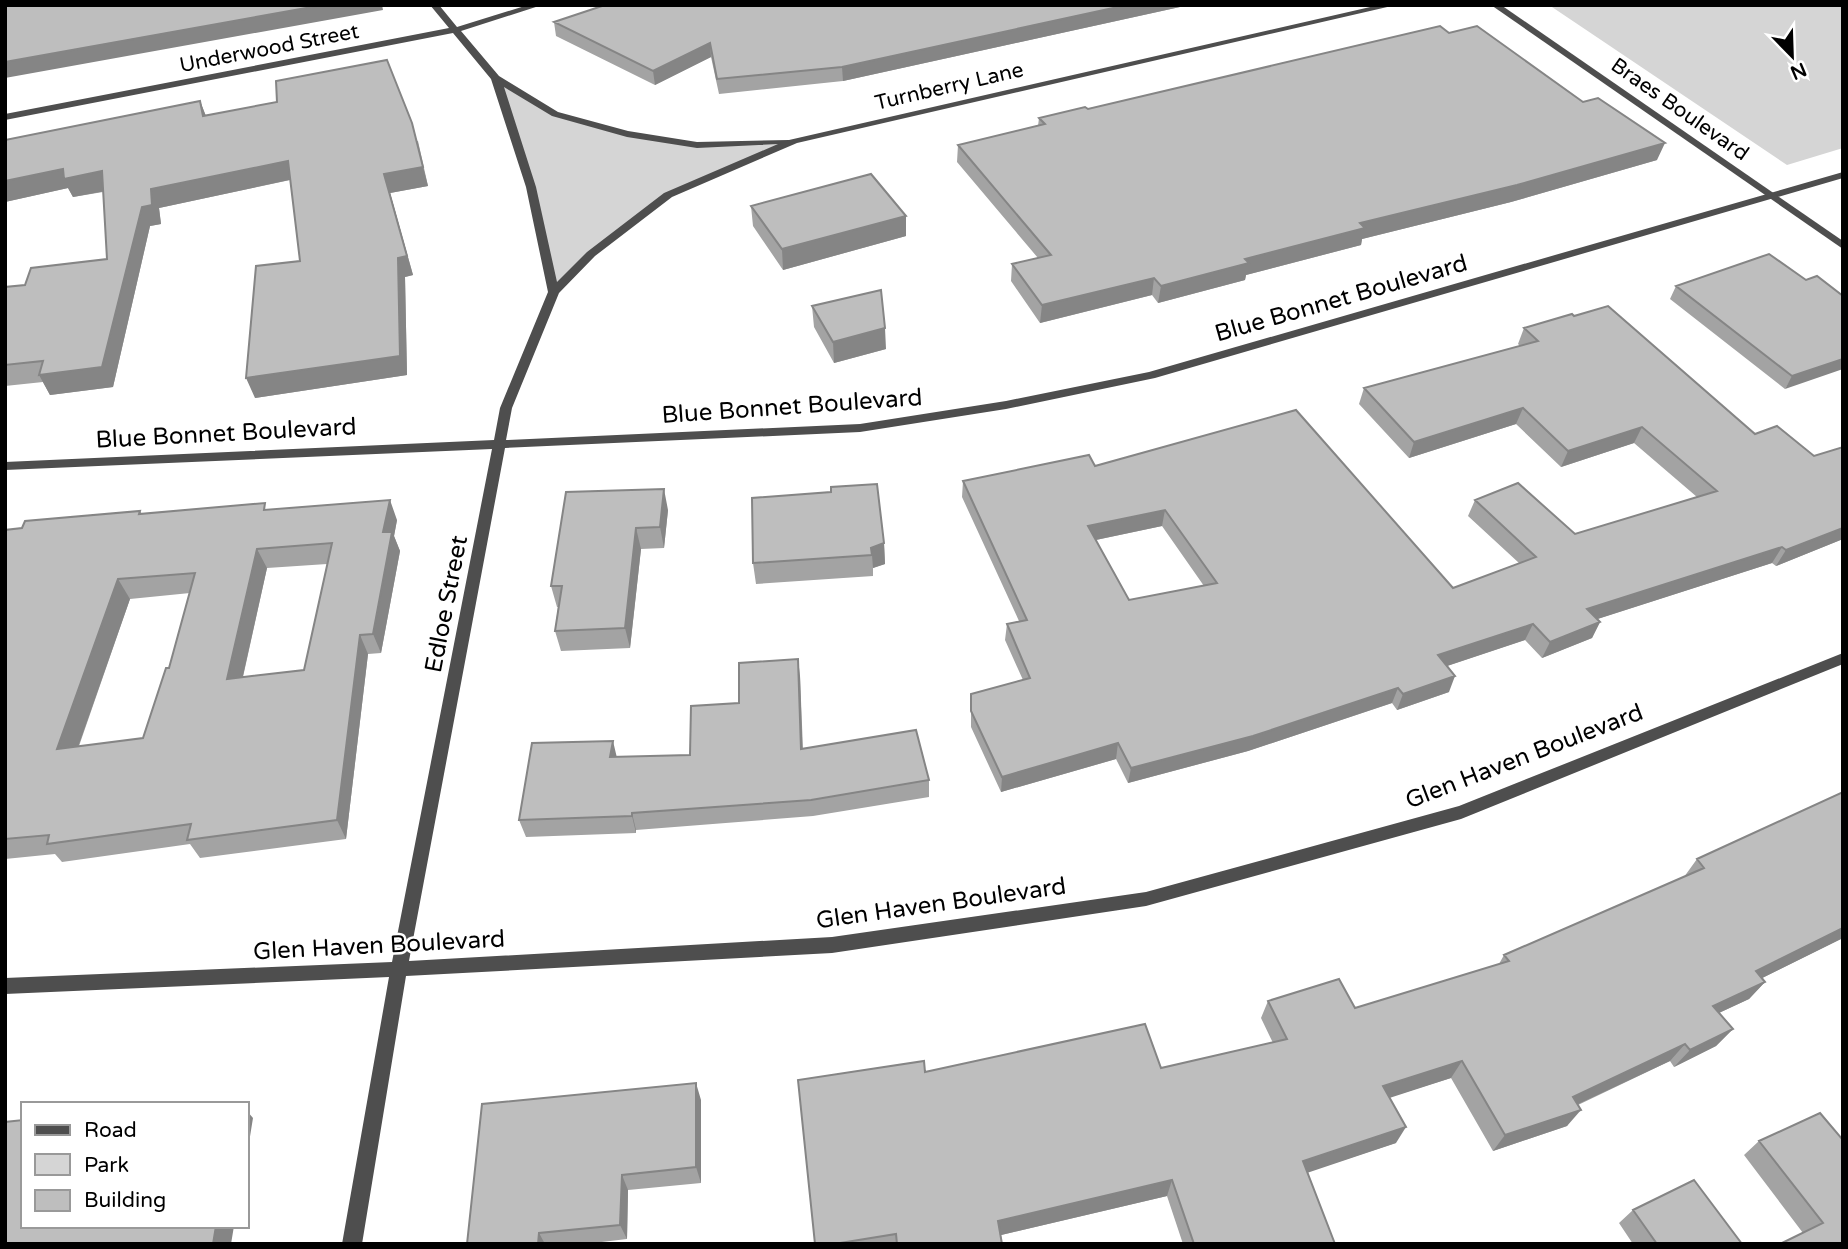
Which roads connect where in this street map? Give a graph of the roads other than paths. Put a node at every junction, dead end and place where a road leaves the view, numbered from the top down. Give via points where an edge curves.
1 (435, 5) edge
2 (538, 5) edge
3 (1392, 5) edge
4 (1495, 5) edge
5 (455, 30) junction
6 (496, 78) junction
7 (5, 117) edge
8 (794, 141) junction
9 (1843, 175) edge
10 (1771, 195) junction
11 (1843, 246) edge
12 (554, 292) junction
13 (500, 442) junction
14 (5, 466) edge
15 (1843, 658) edge
16 (399, 970) junction
17 (5, 986) edge
18 (352, 1244) edge

1 - 5 street
2 - 5 street, Underwood Street
3 - 8 street, Turnberry Lane
4 - 10 street, Braes Boulevard
5 - 6 street
5 - 7 street, Underwood Street
6 - 8 street via 555,114 627,134 698,145
6 - 12 street via 531,187
8 - 12 street, Turnberry Lane via 668,195 591,254
9 - 10 street, Blue Bonnet Boulevard
10 - 11 street, Braes Boulevard
10 - 13 street, Blue Bonnet Boulevard via 1164,371 1059,397 860,428
12 - 13 street, Edloe Street via 506,408
13 - 14 street, Blue Bonnet Boulevard
13 - 16 street, Edloe Street
15 - 16 street, Glen Haven Boulevard via 1461,812 1146,900 832,945
16 - 17 street, Glen Haven Boulevard
16 - 18 street, Edloe Street

